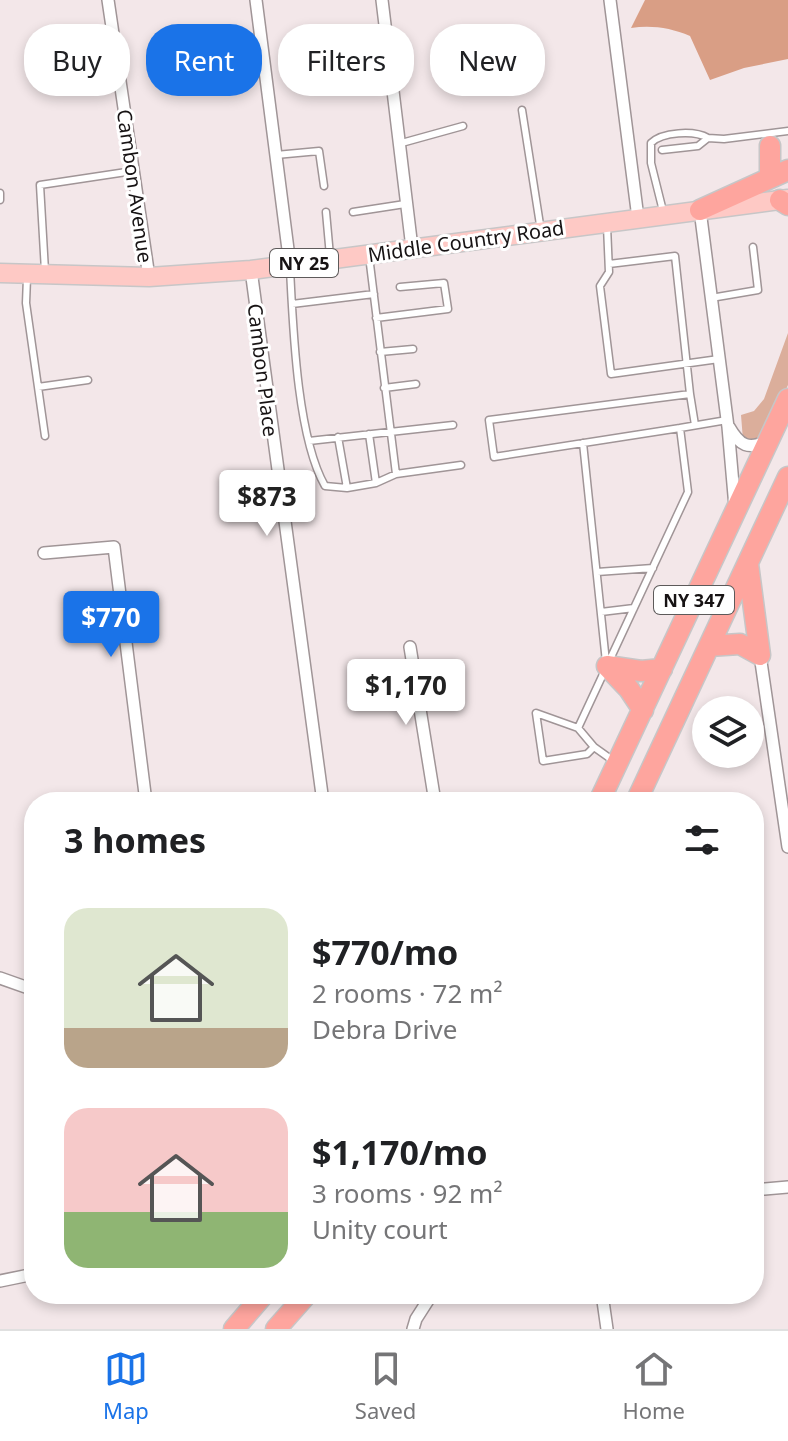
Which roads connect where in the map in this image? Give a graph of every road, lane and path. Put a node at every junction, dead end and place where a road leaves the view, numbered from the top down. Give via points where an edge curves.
1 (108, 0) edge
2 (256, 0) edge
3 (382, 0) edge
4 (610, 0) edge
5 (522, 110) dead end
6 (463, 126) dead end
7 (788, 131) edge
8 (708, 138) junction
9 (398, 144) junction
10 (772, 145) edge
11 (662, 150) dead end
12 (276, 155) junction
13 (133, 171) junction
14 (779, 174) edge
15 (324, 186) dead end
16 (0, 193) edge
17 (0, 200) edge
18 (785, 201) edge
19 (405, 204) junction
20 (700, 210) junction
21 (326, 212) dead end
22 (353, 212) dead end
23 (664, 215) junction
24 (638, 218) junction
25 (606, 222) junction
26 (541, 231) junction
27 (753, 247) dead end
28 (412, 248) junction
29 (369, 255) junction
30 (330, 260) junction
31 (609, 264) junction
32 (290, 265) junction
33 (251, 270) junction
34 (0, 273) edge
35 (36, 275) junction
36 (149, 277) junction
37 (400, 287) dead end
38 (374, 294) junction
39 (711, 298) junction
40 (292, 304) junction
41 (376, 318) junction
42 (413, 349) dead end
43 (380, 352) junction
44 (719, 359) junction
45 (688, 365) junction
46 (88, 380) dead end
47 (416, 384) dead end
48 (38, 387) junction
49 (384, 388) junction
50 (690, 394) junction
51 (788, 399) edge
52 (728, 423) junction
53 (453, 425) dead end
54 (695, 425) junction
55 (680, 428) junction
56 (390, 432) junction
57 (369, 434) junction
58 (45, 436) dead end
59 (338, 437) junction
60 (309, 441) junction
61 (768, 441) junction
62 (583, 443) junction
63 (461, 465) dead end
64 (396, 474) junction
65 (376, 483) junction
66 (785, 485) edge
67 (347, 488) junction
68 (735, 512) junction
69 (44, 553) dead end
70 (748, 564) junction
71 (653, 568) junction
72 (597, 572) junction
73 (634, 608) junction
74 (601, 612) junction
75 (709, 646) junction
76 (410, 647) dead end
77 (760, 655) junction
78 (607, 666) junction
79 (662, 669) junction
80 (643, 710) junction
81 (578, 728) junction
82 (594, 747) junction
83 (618, 764) junction
84 (145, 792) edge
85 (322, 792) edge
86 (432, 792) edge
87 (604, 792) edge
88 (641, 792) edge
89 (787, 830) edge
90 (788, 847) edge
91 (0, 978) edge
92 (24, 986) edge
93 (788, 1187) edge
94 (764, 1189) edge
95 (24, 1276) edge
96 (0, 1281) edge
97 (255, 1304) edge
98 (298, 1304) edge
99 (426, 1304) edge
100 (603, 1304) edge
101 (234, 1329) edge
102 (276, 1329) edge
103 (413, 1329) edge
104 (607, 1329) edge

1 - 13 street, Cambon Avenue
2 - 12 street
3 - 9 street
4 - 24 street
5 - 26 lane
6 - 9 lane
7 - 10 lane
8 - 10 lane
8 - 11 lane via 698,146
8 - 23 lane via 690,133 651,143
9 - 19 street
10 - 14 highway
12 - 15 lane via 319,151
12 - 32 street
13 - 35 lane via 40,185
13 - 36 street, Cambon Avenue
14 - 20 highway
16 - 17 lane
18 - 20 main road, Middle Country Road / NY 25
19 - 22 lane
19 - 28 street
20 - 23 main road, Middle Country Road / NY 25
20 - 39 street
21 - 30 lane
23 - 24 main road, Middle Country Road / NY 25
24 - 25 main road, Middle Country Road / NY 25
25 - 26 main road, Middle Country Road / NY 25
25 - 31 lane
26 - 28 main road, Middle Country Road / NY 25
27 - 39 lane via 758,290
28 - 29 main road, Middle Country Road / NY 25
29 - 30 main road, Middle Country Road / NY 25
29 - 38 lane
30 - 32 main road, Middle Country Road / NY 25
31 - 45 lane via 675,256
31 - 45 lane via 600,286 611,374
32 - 33 main road, Middle Country Road / NY 25
32 - 40 lane
33 - 36 main road, Middle Country Road / NY 25
33 - 85 street, Cambon Place
34 - 35 main road, Middle Country Road / NY 25
35 - 36 main road, Middle Country Road / NY 25
35 - 48 lane via 26,303
37 - 41 lane via 444,283 448,309
38 - 40 lane
38 - 41 lane
39 - 44 street
40 - 60 lane
41 - 43 lane
42 - 43 lane
43 - 49 lane
44 - 45 lane
44 - 52 street
45 - 50 lane
46 - 48 lane
47 - 49 lane
48 - 58 lane
49 - 56 lane
50 - 54 lane
50 - 62 lane via 489,420 494,457
51 - 61 highway, NY 347
52 - 54 lane
52 - 61 street via 743,446
52 - 68 street
53 - 56 lane
54 - 55 lane
55 - 62 lane
55 - 71 lane via 688,492
56 - 57 lane
56 - 64 lane
57 - 59 lane
57 - 65 lane
59 - 60 lane
59 - 67 lane
60 - 67 lane via 325,486
61 - 68 highway, NY 347
62 - 72 lane
63 - 64 lane
64 - 65 lane
65 - 67 lane
66 - 70 highway, NY 347
68 - 79 highway, NY 347
69 - 84 street via 114,547
70 - 75 highway, NY 347
70 - 77 highway
71 - 72 lane
71 - 73 lane
72 - 74 lane
73 - 74 lane
73 - 78 lane
74 - 78 lane
75 - 77 highway via 740,644
75 - 88 highway, NY 347
76 - 86 street
77 - 89 street
78 - 79 highway
78 - 80 highway
78 - 81 lane
79 - 80 highway, NY 347
80 - 83 highway, NY 347
81 - 82 lane
81 - 82 lane via 536,713 543,761 587,754
82 - 83 lane
83 - 87 highway, NY 347
89 - 90 street
91 - 92 street
93 - 94 street
95 - 96 street
97 - 101 highway
98 - 102 highway
99 - 103 street
100 - 104 street

